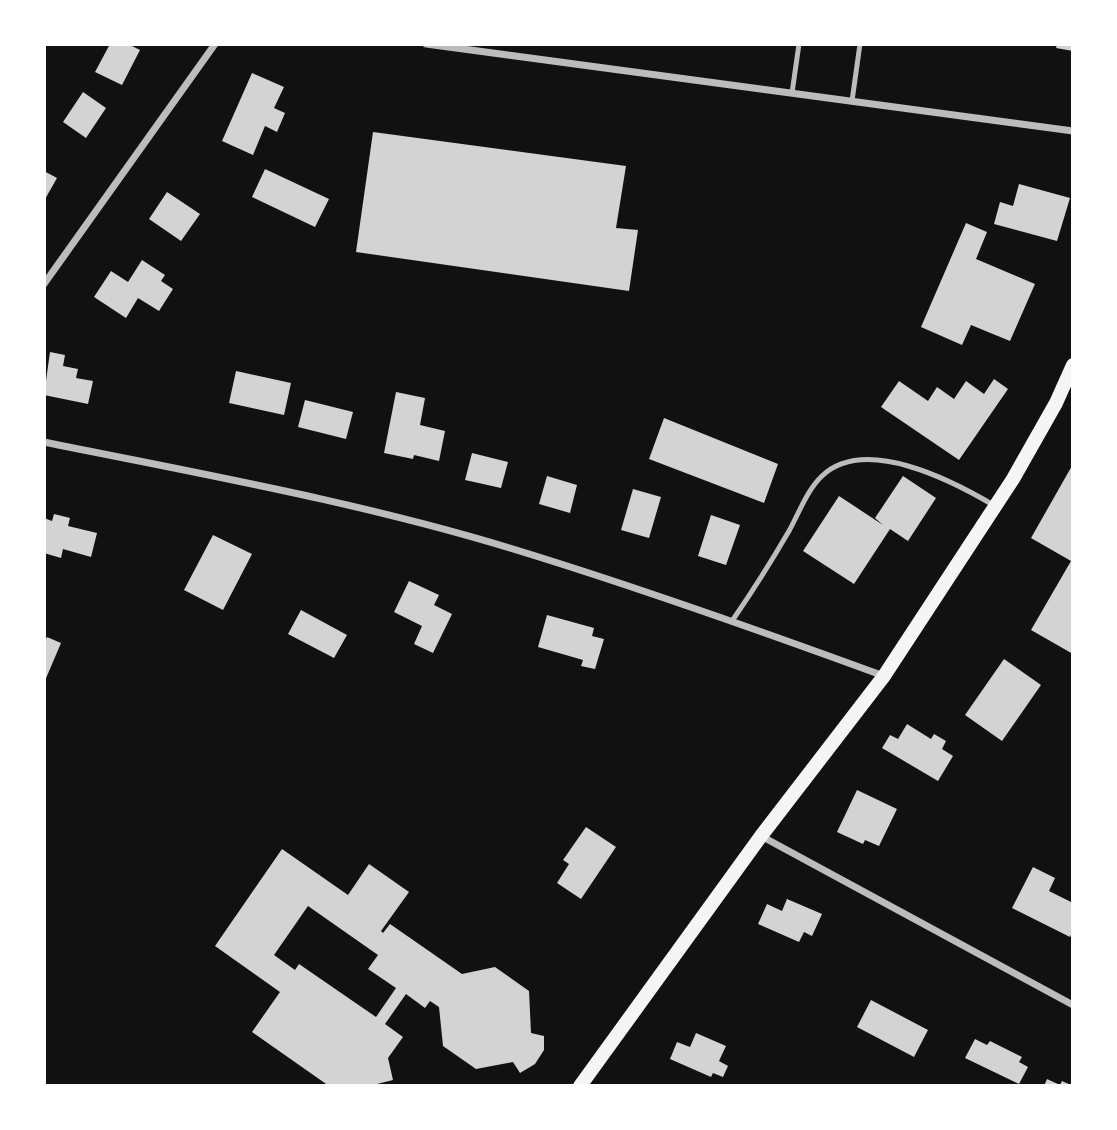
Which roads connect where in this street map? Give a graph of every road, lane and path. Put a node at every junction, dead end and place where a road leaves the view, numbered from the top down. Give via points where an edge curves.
1 (215, 44) edge
2 (426, 44) edge
3 (799, 44) edge
4 (860, 44) edge
5 (792, 93) junction
6 (852, 101) junction
7 (1073, 131) edge
8 (44, 284) edge
9 (1073, 365) edge
10 (44, 442) edge
11 (995, 506) junction
12 (732, 621) junction
13 (884, 676) junction
14 (761, 836) junction
15 (1073, 1005) edge
16 (580, 1086) edge

1 - 8 street
2 - 5 street
3 - 5 lane
4 - 6 lane
5 - 6 street
6 - 7 street
9 - 11 main road via 1056,403
10 - 12 street via 345,504 512,548
11 - 12 lane via 930,472 894,462 851,460 822,475
11 - 13 main road
12 - 13 street
13 - 14 main road
14 - 15 street
14 - 16 main road

